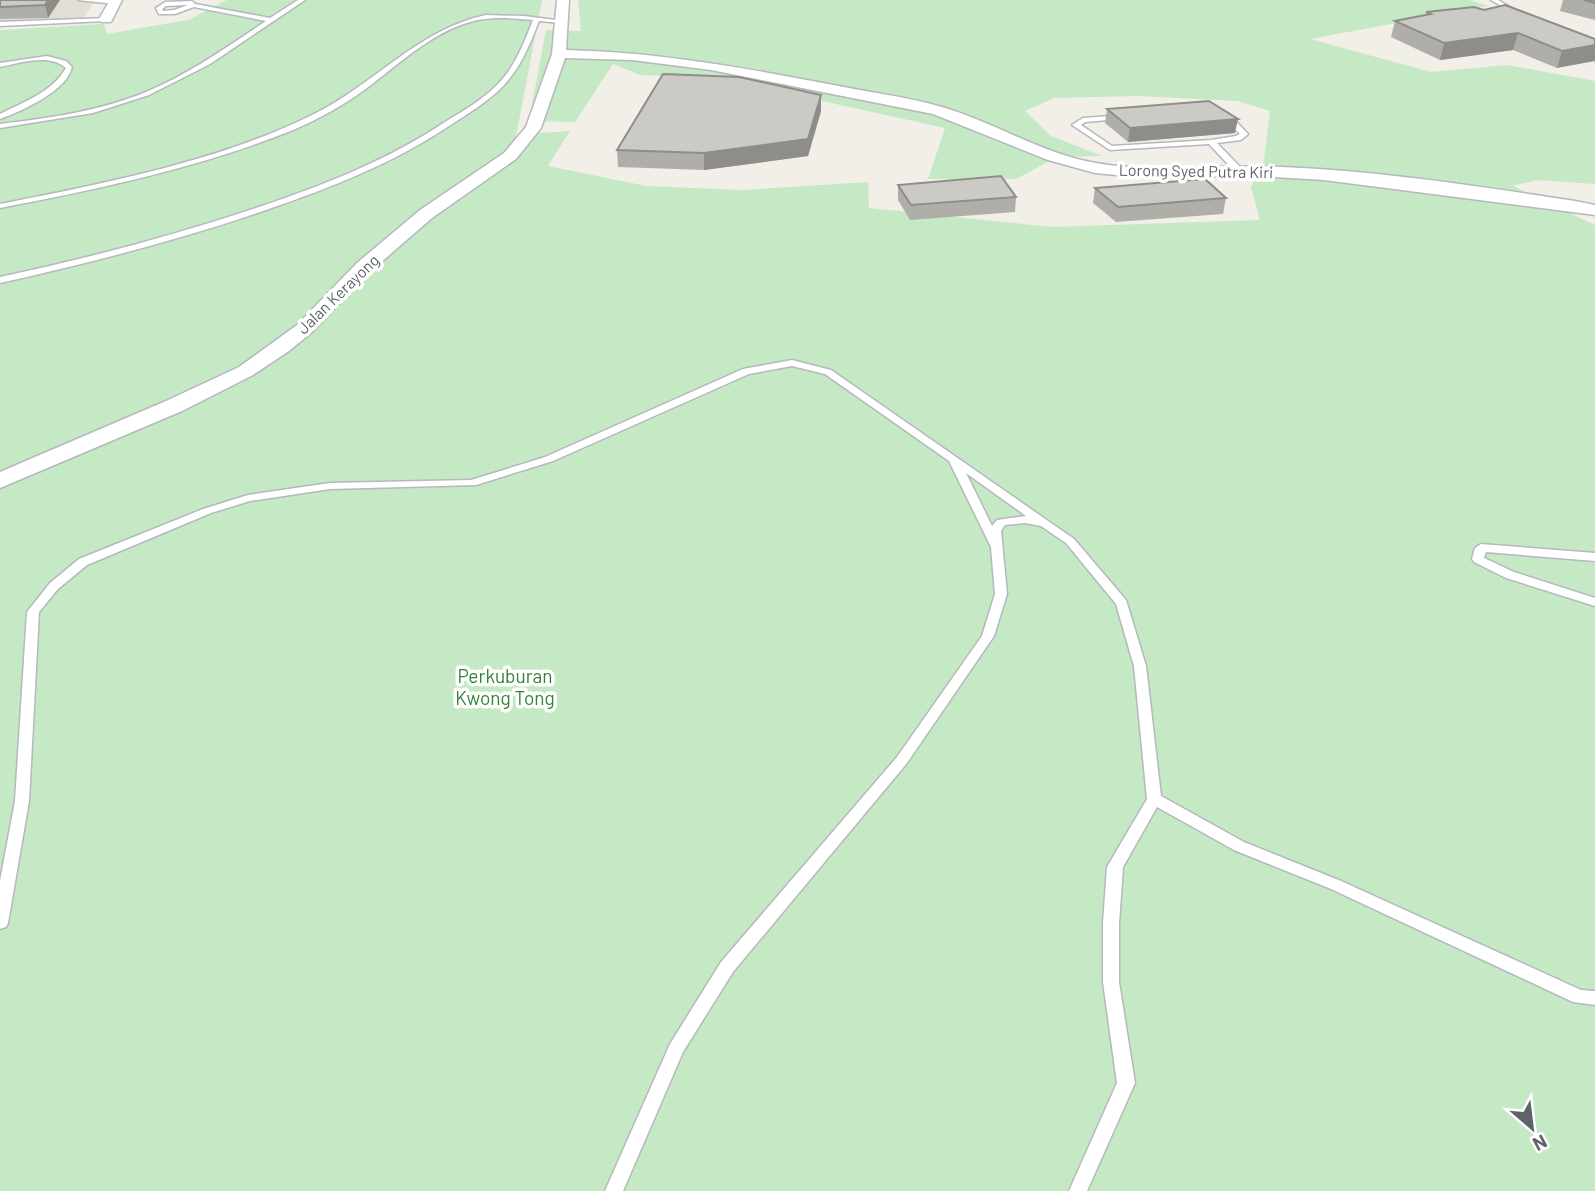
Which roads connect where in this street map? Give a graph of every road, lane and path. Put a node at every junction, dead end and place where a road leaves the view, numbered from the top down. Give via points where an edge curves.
1 (81, 0) edge
2 (302, 0) edge
3 (563, 0) edge
4 (1494, 0) edge
5 (115, 1) edge
6 (193, 3) edge
7 (1527, 16) edge
8 (106, 19) joint
9 (537, 19) junction
10 (270, 20) junction
11 (561, 21) junction
12 (0, 24) edge
13 (559, 54) junction
14 (0, 65) edge
15 (1219, 112) edge
16 (1125, 116) edge
17 (0, 117) edge
18 (0, 126) edge
19 (1211, 142) junction
20 (1240, 172) junction
21 (0, 206) edge
22 (1595, 210) edge
23 (0, 280) edge
24 (953, 457) junction
25 (0, 481) edge
26 (1070, 541) junction
27 (997, 547) junction
28 (1595, 557) edge
29 (1595, 602) edge
30 (1154, 799) junction
31 (0, 923) edge
32 (1587, 997) edge
33 (1595, 1010) edge
34 (614, 1191) edge
35 (1078, 1191) edge

1 - 5 lane
2 - 10 lane
3 - 11 street, Jalan Kerayong
4 - 7 lane
5 - 8 street
6 - 10 lane
8 - 12 lane
9 - 11 lane
9 - 21 lane via 468,21 403,57 318,117 244,145
9 - 23 lane via 519,63 503,82 428,138 379,163 204,229
10 - 18 lane via 187,75 145,95 116,105
11 - 13 street, Jalan Kerayong
13 - 20 street, Lorong Syed Putra Kiri via 678,61 936,110 1024,147 1097,169
13 - 25 street, Jalan Kerayong via 526,140 364,267 282,347 246,371 174,406
14 - 17 lane via 46,59 60,60 70,68 51,90
15 - 19 lane via 1244,134
16 - 19 lane via 1083,120 1076,125 1110,148
19 - 20 lane
20 - 22 street, Lorong Syed Putra Kiri via 1378,180
24 - 26 lane
24 - 27 lane
24 - 31 lane via 828,372 792,363 746,371 549,459 472,483 331,486 248,498 83,562 54,586 33,612 22,801
26 - 27 lane via 1026,519 1001,522 995,531
26 - 30 lane via 1122,603 1140,666
27 - 34 lane via 1001,594 988,636 902,760 727,967 676,1049
28 - 29 lane via 1498,547 1481,548 1478,559 1510,575
30 - 32 lane via 1238,846
30 - 35 lane via 1115,867 1111,982 1126,1083
32 - 33 lane

